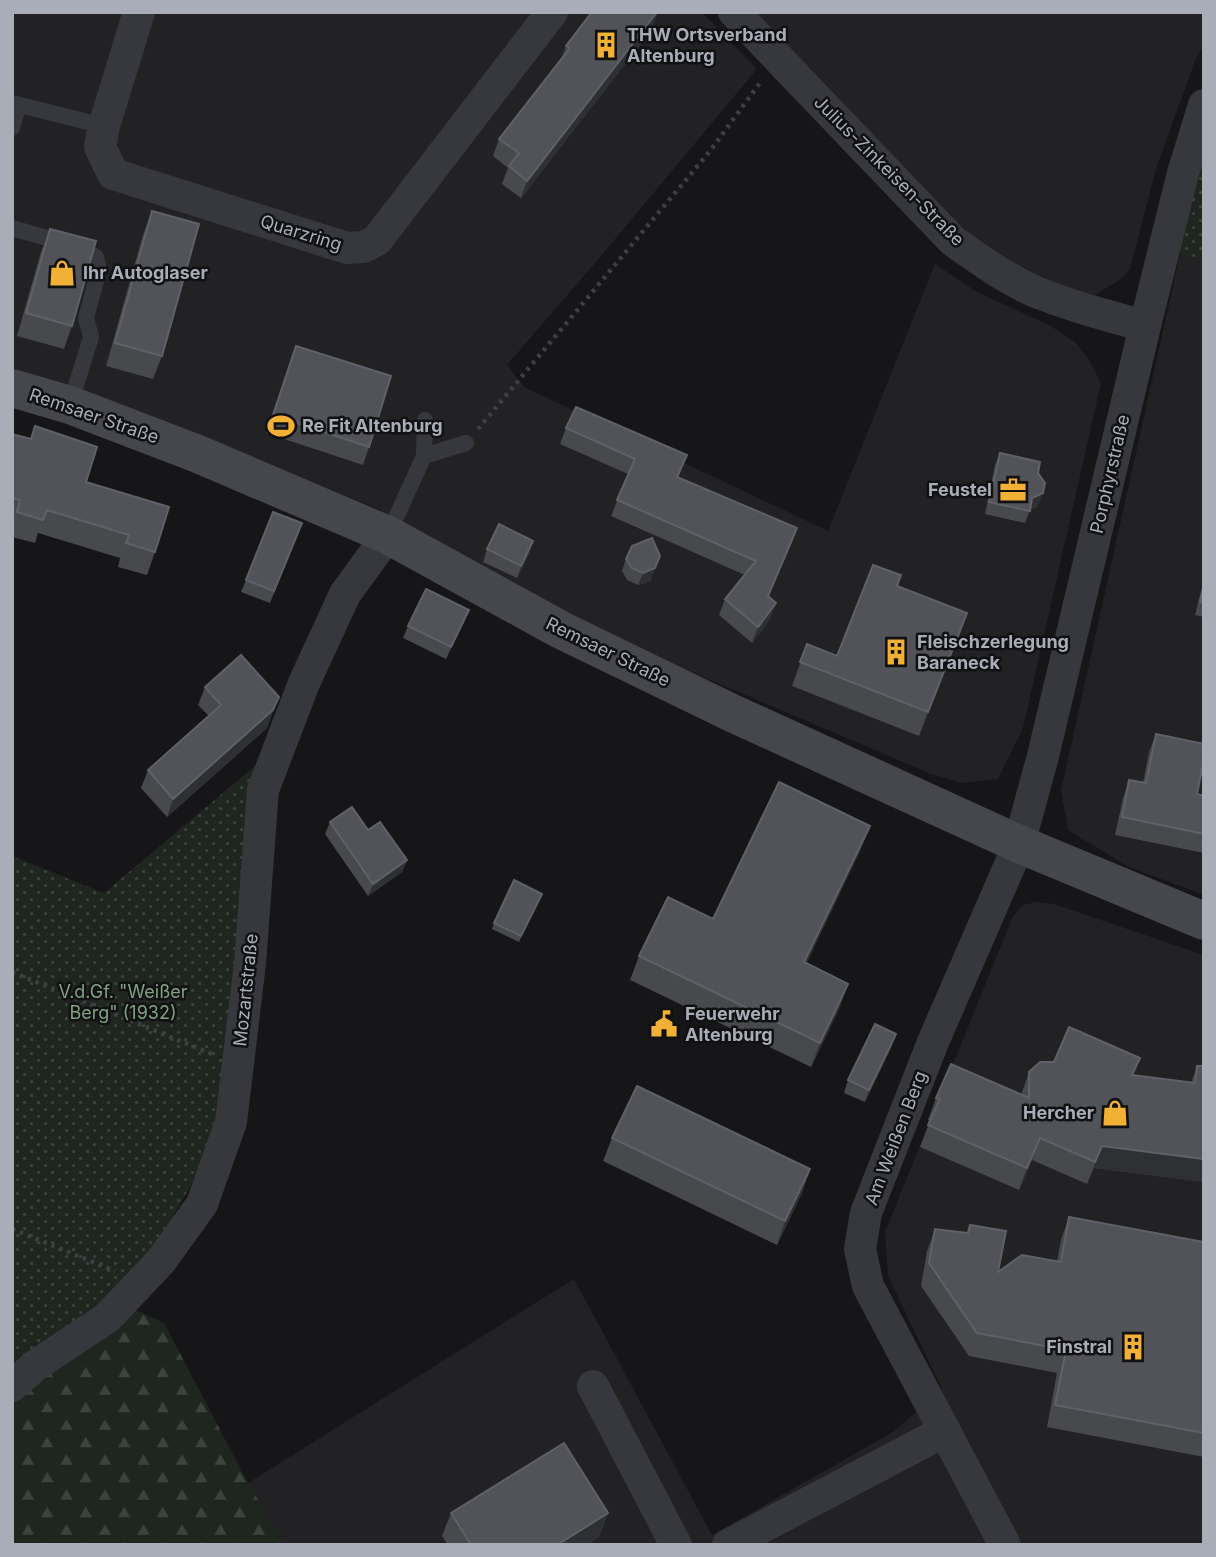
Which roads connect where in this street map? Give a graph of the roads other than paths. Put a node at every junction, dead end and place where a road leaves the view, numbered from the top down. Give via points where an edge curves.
1 (139, 12) edge
2 (552, 12) edge
3 (734, 12) edge
4 (16, 104) edge
5 (1204, 105) edge
6 (104, 126) junction
7 (12, 128) edge
8 (12, 228) edge
9 (1144, 326) junction
10 (12, 388) edge
11 (69, 405) junction
12 (425, 420) dead end
13 (466, 443) road end
14 (424, 456) junction
15 (388, 535) junction
16 (1019, 844) junction
17 (1204, 920) edge
18 (12, 1386) edge
19 (593, 1386) dead end
20 (945, 1431) junction
21 (677, 1545) edge
22 (728, 1545) edge
23 (1006, 1545) edge

1 - 6 street, Quarzring
2 - 6 street, Quarzring via 377,240 364,247 347,248 113,174 100,147
3 - 9 street, Julius-Zinkeisen-Straße via 953,241 1035,291
4 - 6 lane
4 - 7 lane
5 - 9 street, Porphyrstraße
8 - 11 lane via 81,248 96,257 99,270 86,318 91,337
9 - 16 street, Porphyrstraße
10 - 11 street, Remsaer Straße
11 - 15 street, Remsaer Straße
12 - 14 lane
13 - 14 lane
14 - 15 lane
15 - 16 street, Remsaer Straße via 585,642
15 - 18 street, Mozartstraße via 345,594 263,790 250,962 231,1122 202,1204 161,1261 107,1318
16 - 17 street, Remsaer Straße
16 - 20 street, Am Weißen Berg via 933,1042 866,1213 860,1250 868,1286
19 - 21 street
20 - 22 street
20 - 23 street, Am Weißen Berg

